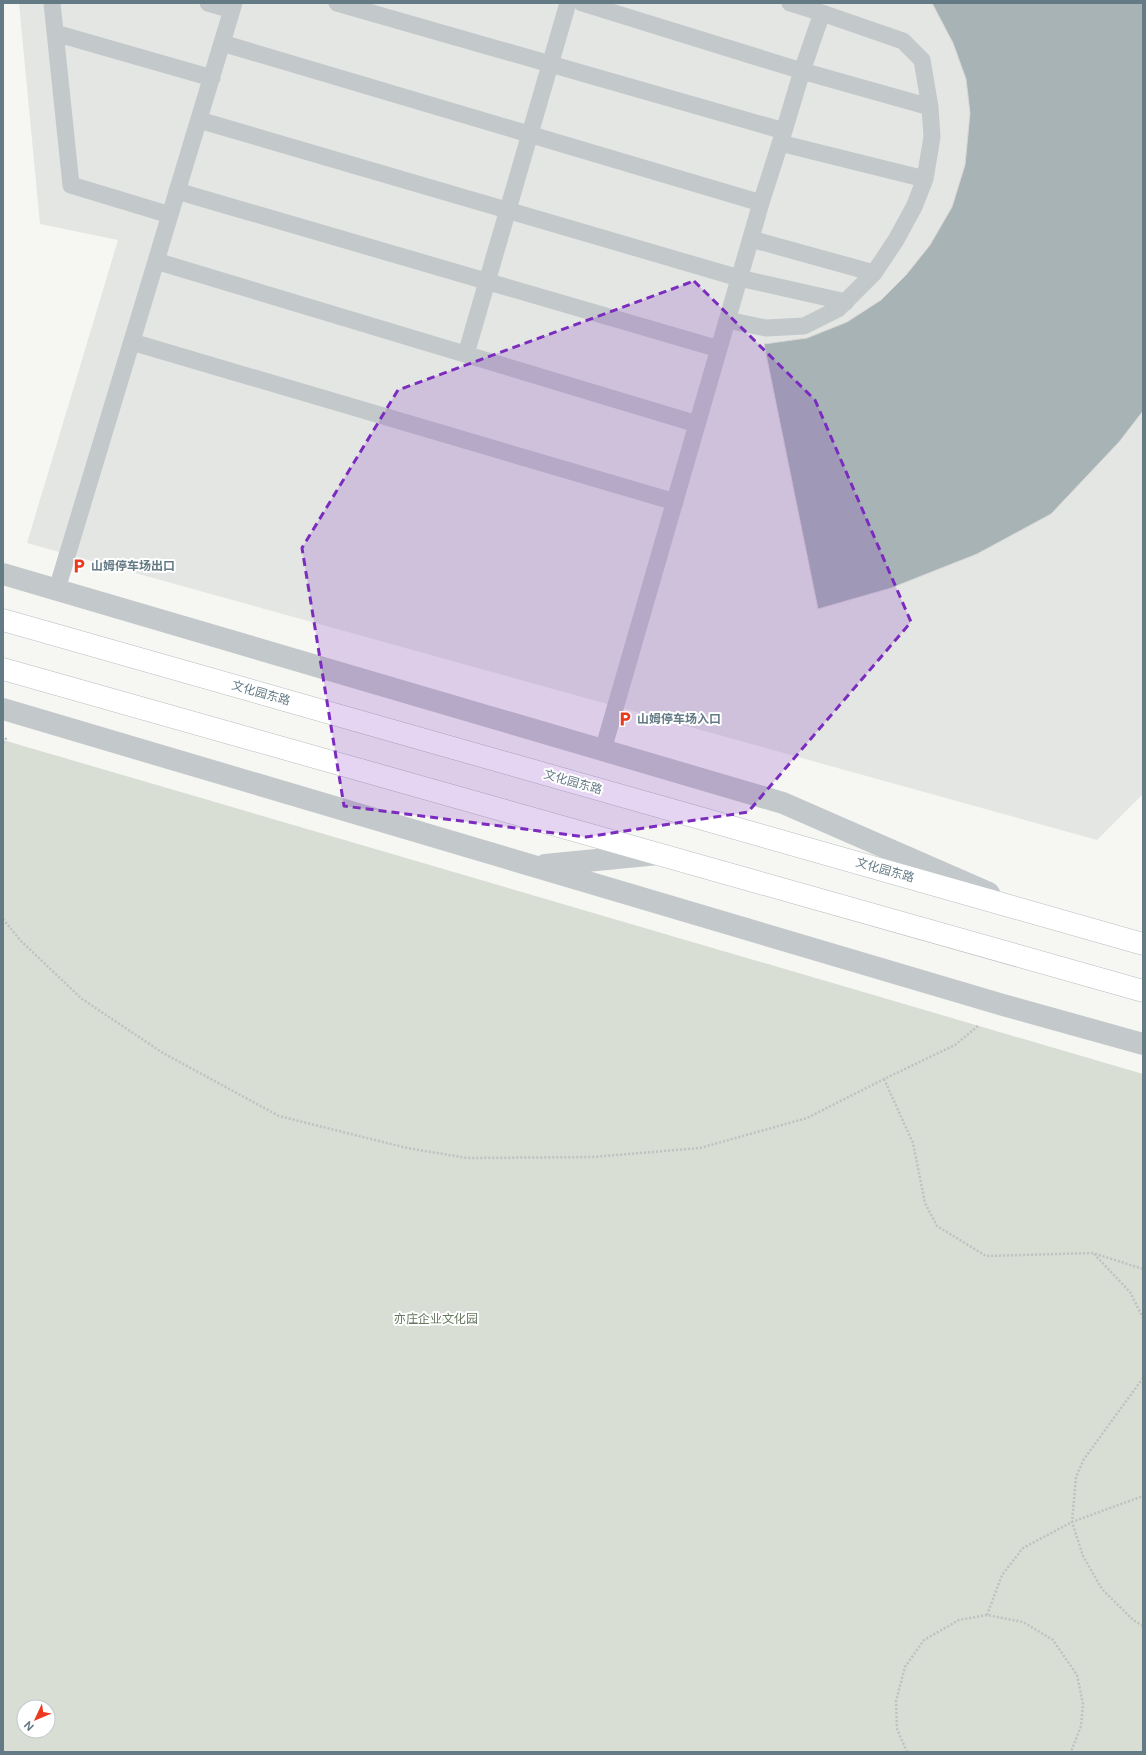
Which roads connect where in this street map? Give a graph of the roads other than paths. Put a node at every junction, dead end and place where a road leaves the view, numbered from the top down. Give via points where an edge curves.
1 (52, 3) edge
2 (208, 3) edge
3 (337, 3) edge
4 (568, 3) edge
5 (582, 3) edge
6 (790, 3) edge
7 (233, 6) edge
8 (822, 13) junction
9 (55, 33) junction
10 (222, 43) junction
11 (802, 71) junction
12 (212, 78) junction
13 (930, 107) junction
14 (199, 120) junction
15 (782, 137) junction
16 (925, 178) junction
17 (177, 191) junction
18 (761, 203) junction
19 (170, 215) junction
20 (751, 239) junction
21 (156, 261) junction
22 (874, 274) junction
23 (739, 278) junction
24 (846, 302) junction
25 (728, 320) junction
26 (132, 342) junction
27 (719, 349) junction
28 (466, 354) junction
29 (698, 424) junction
30 (675, 502) junction
31 (3, 574) edge
32 (57, 589) junction
33 (3, 620) edge
34 (3, 669) edge
35 (3, 709) edge
36 (603, 750) junction
37 (658, 854) junction
38 (534, 866) junction
39 (1034, 913) junction
40 (1143, 944) edge
41 (1143, 990) edge
42 (1143, 1044) edge

1 - 9 lane
2 - 7 lane
3 - 15 lane
4 - 28 lane
5 - 11 lane
6 - 8 lane
7 - 10 lane
8 - 11 lane
8 - 13 lane via 903,41 922,60
9 - 12 lane
9 - 19 lane via 71,185
10 - 12 lane
10 - 18 lane
11 - 13 lane
11 - 15 lane
12 - 14 lane
13 - 16 lane via 932,137
14 - 17 lane
14 - 23 lane
15 - 16 lane
15 - 18 lane
16 - 22 lane via 914,207
17 - 19 lane
17 - 27 lane
18 - 20 lane
19 - 21 lane
20 - 22 lane
20 - 23 lane
21 - 26 lane
21 - 28 lane
22 - 24 lane
23 - 24 lane
23 - 25 lane
24 - 25 lane via 838,309 804,326 766,328
25 - 27 lane
26 - 30 lane
26 - 32 lane
27 - 29 lane
28 - 29 lane
29 - 30 lane
30 - 36 lane
31 - 32 street
32 - 36 street
33 - 39 main road, 文化园东路
34 - 37 main road
35 - 38 street
36 - 39 street via 783,803
37 - 38 street
37 - 41 main road
38 - 42 street
39 - 40 main road, 文化园东路

